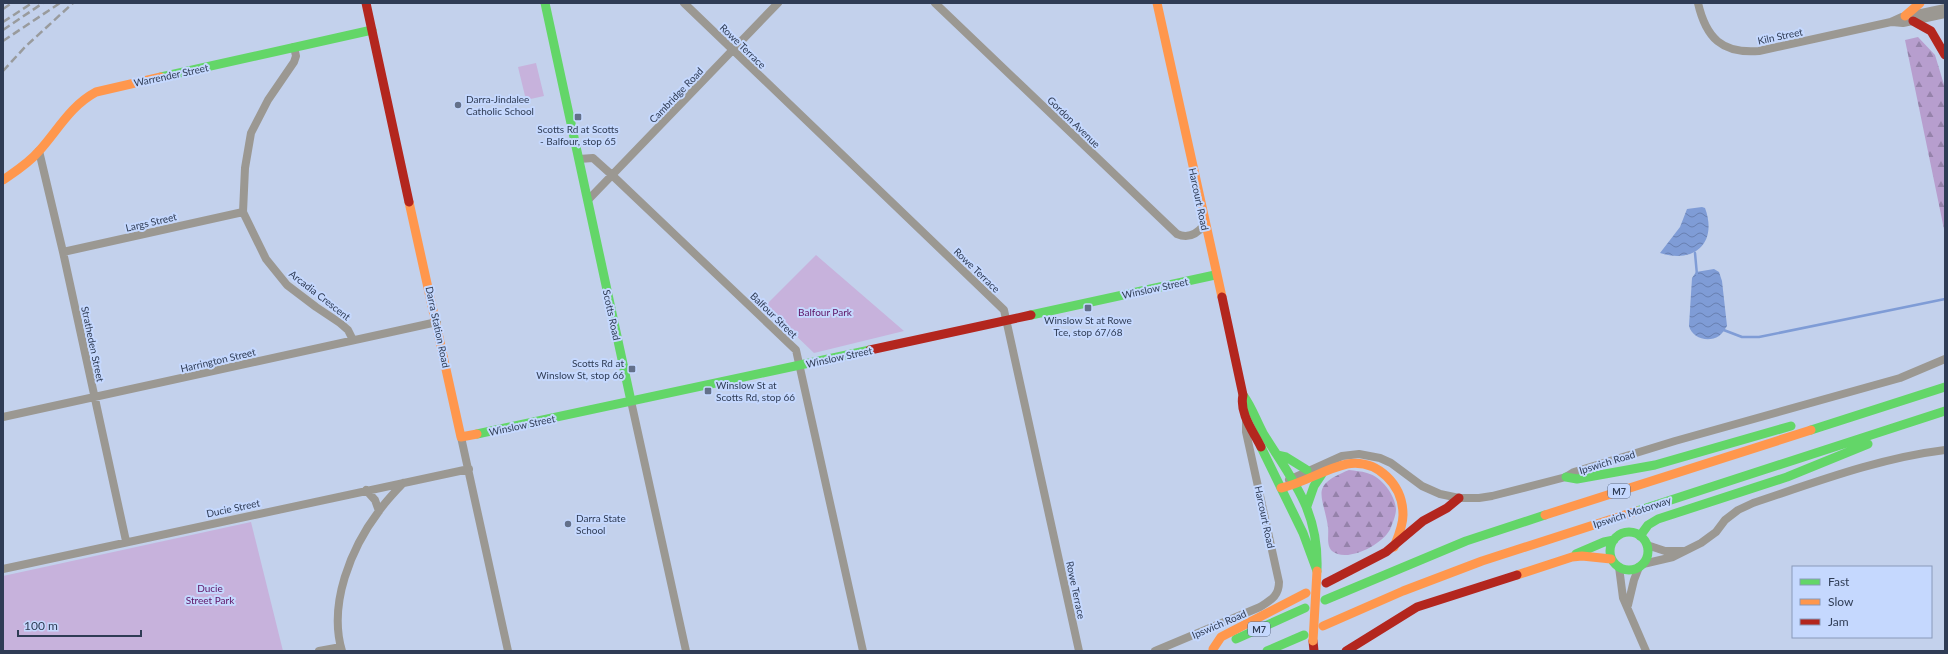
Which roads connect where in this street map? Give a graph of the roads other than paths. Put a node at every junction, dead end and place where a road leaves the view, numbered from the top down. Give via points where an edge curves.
1 (366, 3) edge
2 (545, 3) edge
3 (684, 3) edge
4 (778, 3) edge
5 (935, 3) edge
6 (1157, 3) edge
7 (1698, 3) edge
8 (1920, 3) edge
9 (1943, 12) edge
10 (1904, 16) junction
11 (1891, 22) junction
12 (1913, 22) junction
13 (372, 30) junction
14 (294, 47) junction
15 (732, 50) junction
16 (1945, 55) edge
17 (39, 151) junction
18 (579, 159) junction
19 (613, 176) junction
20 (3, 180) edge
21 (588, 200) junction
22 (243, 212) junction
23 (1204, 225) junction
24 (63, 252) junction
25 (1216, 274) junction
26 (1006, 320) junction
27 (437, 322) junction
28 (353, 340) junction
29 (1945, 359) edge
30 (801, 365) junction
31 (1945, 387) edge
32 (1243, 395) junction
33 (1918, 395) junction
34 (94, 398) junction
35 (631, 401) junction
36 (1945, 411) edge
37 (3, 417) edge
38 (1246, 419) junction
39 (1890, 429) junction
40 (461, 437) junction
41 (1945, 450) edge
42 (1278, 455) junction
43 (468, 468) junction
44 (1307, 470) junction
45 (1322, 474) junction
46 (1566, 477) junction
47 (1293, 482) junction
48 (403, 483) junction
49 (1281, 488) junction
50 (366, 490) junction
51 (1459, 498) junction
52 (1307, 506) junction
53 (379, 511) junction
54 (1640, 536) junction
55 (1614, 540) junction
56 (126, 541) junction
57 (1647, 544) junction
58 (1394, 547) junction
59 (1686, 551) junction
60 (1572, 557) junction
61 (1611, 559) junction
62 (1641, 566) junction
63 (1619, 568) junction
64 (3, 569) edge
65 (1317, 571) junction
66 (1326, 583) dead end
67 (1278, 592) joint
68 (1306, 593) dead end
69 (1325, 600) dead end
70 (1628, 605) junction
71 (1306, 608) dead end
72 (1324, 626) dead end
73 (1304, 635) dead end
74 (342, 649) edge
75 (1211, 650) edge
76 (319, 651) edge
77 (508, 651) edge
78 (686, 651) edge
79 (863, 651) edge
80 (1080, 651) edge
81 (1155, 651) edge
82 (1267, 651) edge
83 (1314, 651) edge
84 (1346, 651) edge
85 (1646, 651) edge

1 - 13 main road, Darra Station Road
2 - 18 main road, Scotts Road
3 - 15 street, Rowe Terrace
4 - 15 street, Cambridge Road
5 - 23 street, Gordon Avenue via 1177,234 1191,235
6 - 23 main road, Harcourt Road
7 - 11 street, Kiln Street via 1701,17 1710,35 1722,46 1744,52 1759,51
8 - 10 main road
9 - 10 street, Kiln Street
9 - 12 street, Kiln Street
10 - 11 street, Kiln Street
11 - 12 street, Kiln Street
12 - 16 main road via 1931,32
13 - 14 main road, Warrender Street
13 - 27 main road, Darra Station Road
14 - 17 main road, Warrender Street via 96,92 76,104
14 - 22 street, Arcadia Crescent via 294,62 268,100 251,133 245,168
15 - 19 street, Cambridge Road
15 - 26 street, Rowe Terrace via 1004,310
17 - 20 main road, Warrender Street via 24,166
17 - 24 street, Stratheden Street
18 - 19 street, Balfour Street via 593,158
18 - 21 main road, Scotts Road
19 - 21 street, Cambridge Road
19 - 30 street, Balfour Street via 796,350
21 - 35 main road, Scotts Road
22 - 24 street, Largs Street
22 - 28 street, Arcadia Crescent via 266,259 287,284 340,323 348,330
23 - 25 main road, Harcourt Road
24 - 34 street, Stratheden Street
25 - 26 main road, Winslow Street
25 - 32 main road, Harcourt Road
26 - 30 main road, Winslow Street
26 - 80 street, Rowe Terrace
27 - 28 street, Harrington Street
27 - 40 main road, Darra Station Road
28 - 34 street, Harrington Street
29 - 46 street, Ipswich Road via 1900,378 1675,440 1574,472
30 - 35 main road, Winslow Street
30 - 79 street, Balfour Street
31 - 33 main road, M7
32 - 38 main road, Harcourt Road via 1241,404
32 - 42 main road, Harcourt Road
33 - 46 main road via 1898,394 1655,465 1577,479
33 - 69 main road, M7 via 1466,540
34 - 37 street, Harrington Street
34 - 56 street, Stratheden Street
35 - 40 main road, Winslow Street
35 - 78 street, Scotts Road
36 - 39 main road, Ipswich Motorway / M7
38 - 49 main road, Harcourt Road
38 - 67 street, Harcourt Road via 1246,432 1279,582
39 - 54 main road via 1882,439 1794,474 1652,521
39 - 72 main road, Ipswich Motorway / M7 via 1482,561 1403,591
40 - 43 street, Darra Station Road
41 - 59 street via 1888,461 1753,503 1738,510 1725,520 1716,532
42 - 44 main road
42 - 47 main road, Harcourt Road
43 - 48 street, Ducie Street
43 - 77 street, Darra Station Road
44 - 47 street, Ipswich Road
44 - 51 street, Ipswich Road via 1342,456 1369,454 1391,463 1422,486 1440,494
45 - 47 main road
45 - 52 main road via 1314,486
45 - 58 main road via 1356,463 1367,464 1386,474 1394,482 1404,512
46 - 51 street, Ipswich Road via 1492,496
47 - 49 main road
47 - 52 main road, Harcourt Road
48 - 50 street, Ducie Street
48 - 53 street
49 - 65 main road, Harcourt Road via 1307,541
50 - 53 street via 375,500
50 - 56 street, Ducie Street
51 - 58 main road via 1423,521
52 - 65 main road, Harcourt Road via 1318,540
53 - 74 street via 353,554 344,581 339,625
54 - 55 main road via 1629,532
54 - 57 main road
55 - 60 main road via 1581,551
55 - 61 main road via 1610,549
56 - 64 street, Ducie Street
57 - 59 street via 1665,551
57 - 62 main road via 1648,554
58 - 66 main road
59 - 62 street
60 - 61 main road
60 - 84 main road via 1417,607
61 - 63 main road
62 - 63 main road via 1629,570
62 - 70 street via 1634,580
63 - 70 street via 1623,598
65 - 83 main road, Harcourt Road, bridge
67 - 81 street, Ipswich Road via 1270,601 1260,606
68 - 75 main road via 1221,637
70 - 85 street
71 - 75 main road, M7
73 - 82 main road, M7
74 - 76 street

